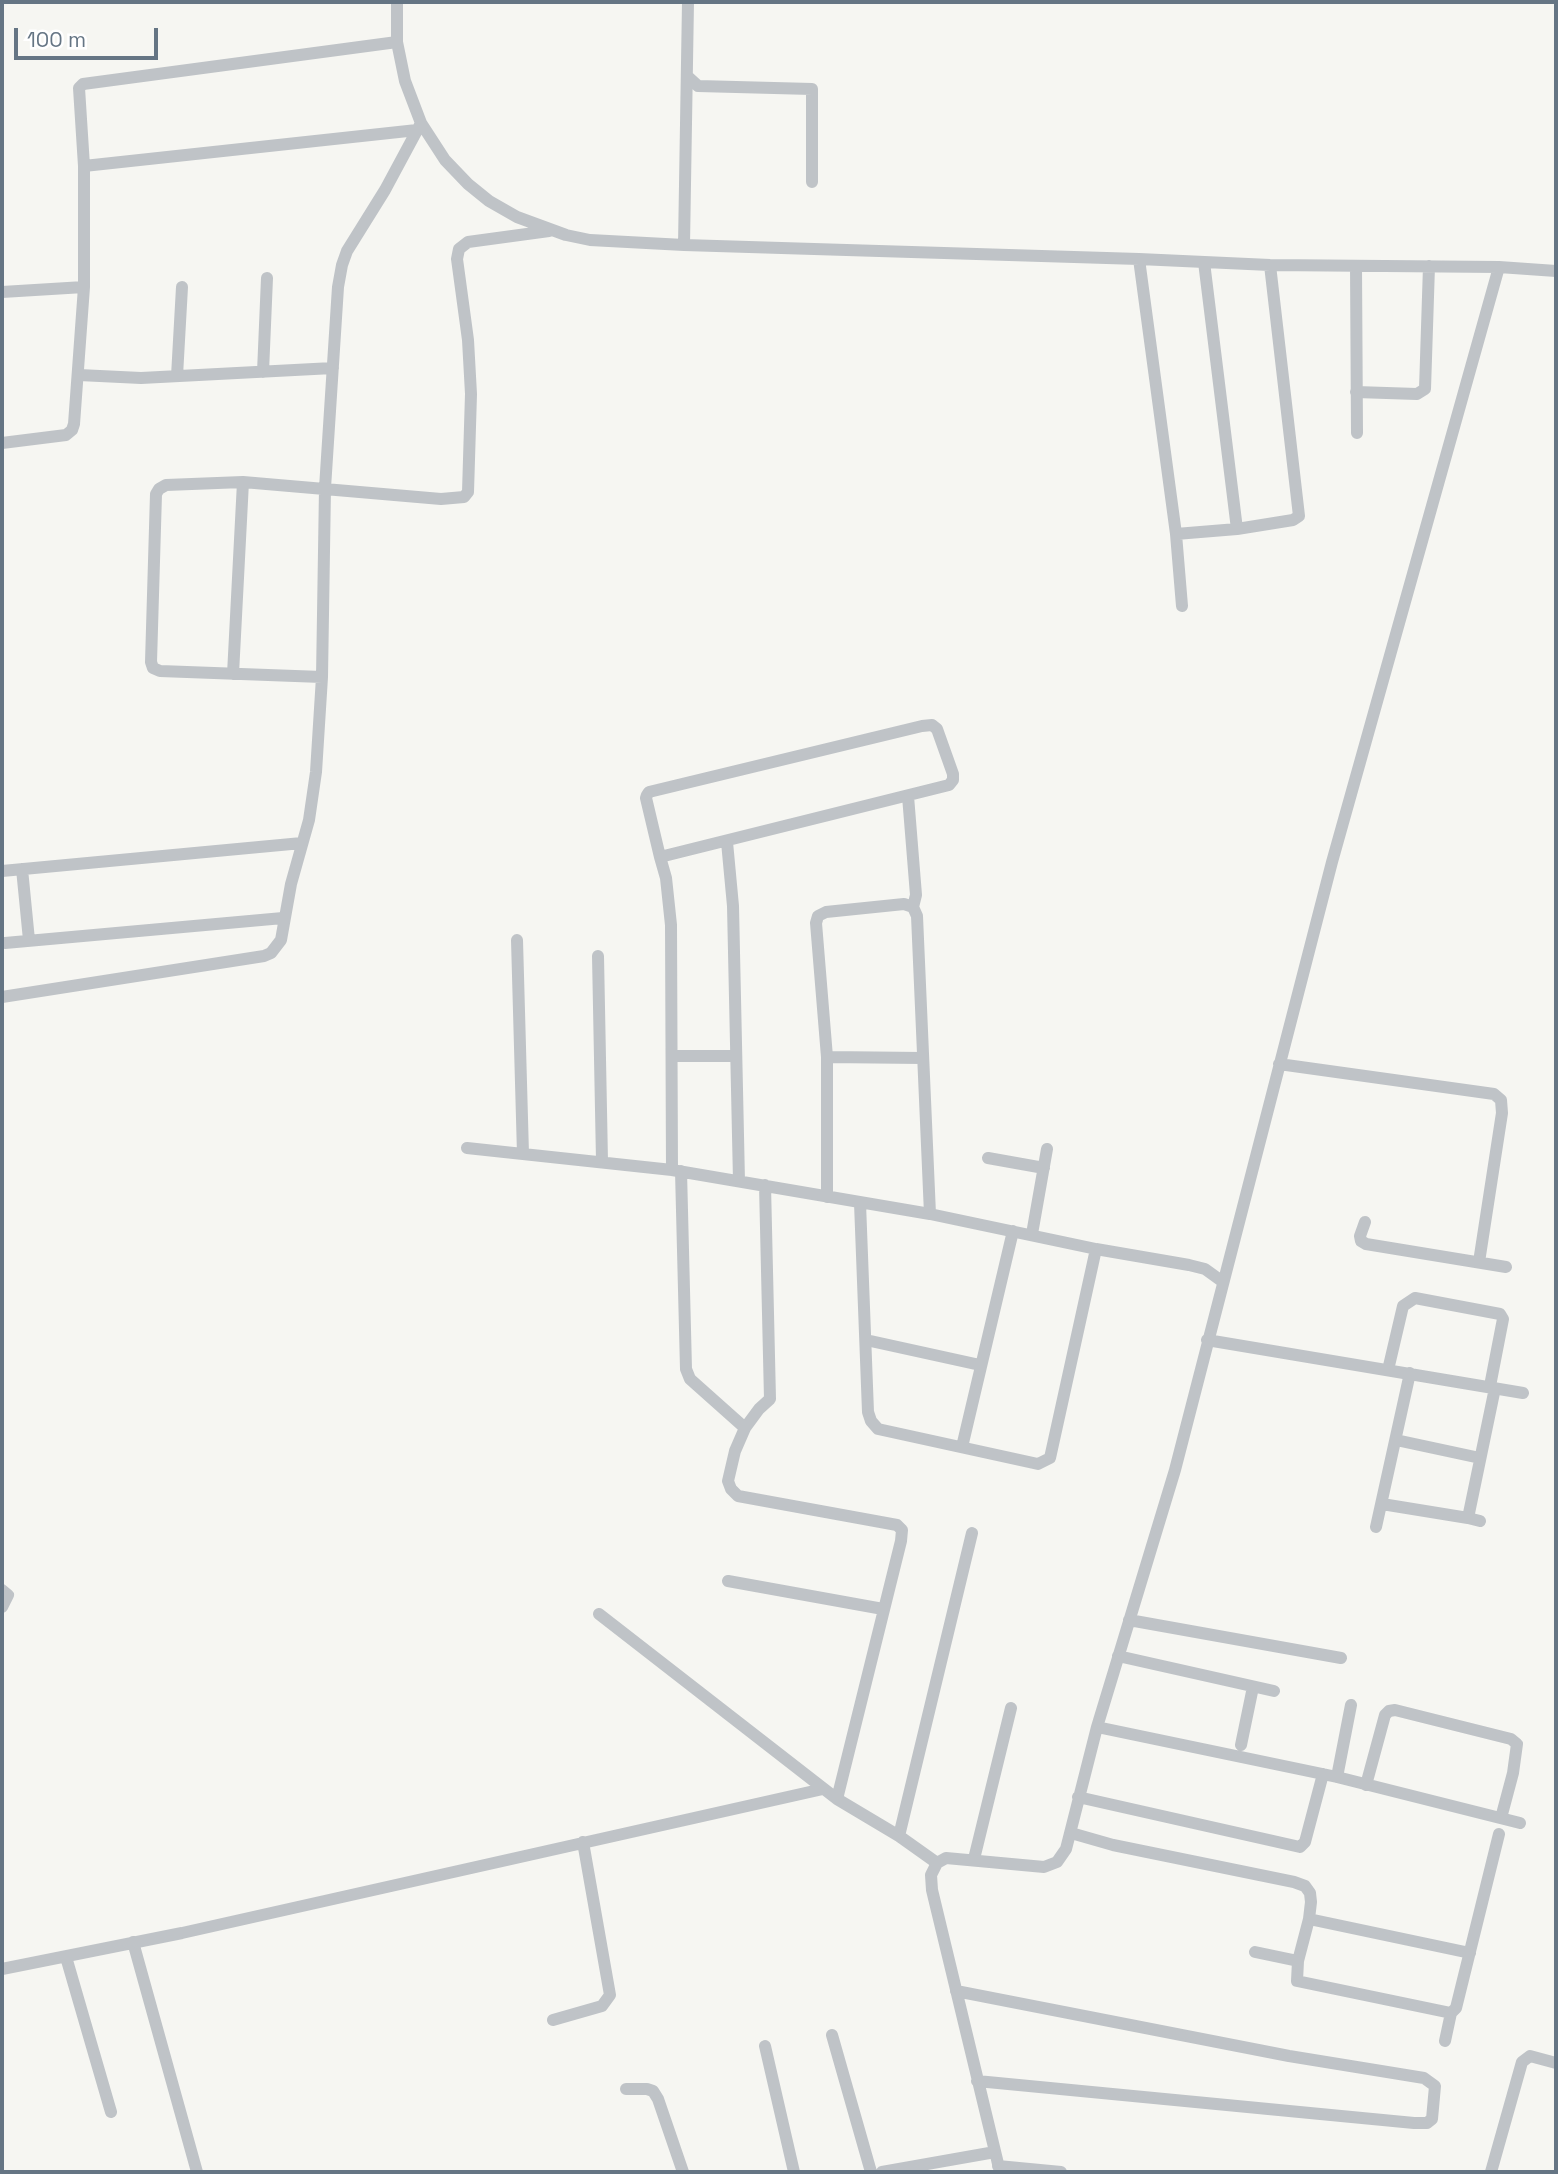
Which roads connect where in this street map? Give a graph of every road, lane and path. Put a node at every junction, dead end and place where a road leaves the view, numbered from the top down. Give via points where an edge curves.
1 (397, 2) edge
2 (688, 2) edge
3 (397, 42) junction
4 (687, 76) junction
5 (419, 126) junction
6 (84, 166) junction
7 (812, 182) dead end
8 (549, 231) junction
9 (684, 245) junction
10 (1139, 259) junction
11 (1204, 262) junction
12 (1270, 265) junction
13 (1356, 266) junction
14 (1429, 266) junction
15 (1499, 267) junction
16 (1556, 271) edge
17 (267, 278) dead end
18 (84, 287) junction
19 (182, 287) dead end
20 (2, 292) edge
21 (332, 368) junction
22 (263, 372) junction
23 (79, 375) junction
24 (177, 376) junction
25 (1356, 393) junction
26 (1357, 433) dead end
27 (2, 443) edge
28 (243, 482) junction
29 (325, 488) junction
30 (1237, 529) junction
31 (1176, 534) junction
32 (1182, 606) dead end
33 (233, 674) junction
34 (322, 677) junction
35 (908, 796) junction
36 (727, 842) junction
37 (302, 844) junction
38 (660, 857) junction
39 (22, 869) junction
40 (2, 871) edge
41 (913, 907) junction
42 (283, 918) junction
43 (29, 940) junction
44 (517, 940) dead end
45 (5, 943) dead end
46 (598, 956) dead end
47 (2, 997) edge
48 (672, 1056) junction
49 (736, 1056) junction
50 (827, 1057) junction
51 (922, 1058) junction
52 (1279, 1064) junction
53 (467, 1148) dead end
54 (1047, 1149) dead end
55 (523, 1154) junction
56 (988, 1158) dead end
57 (603, 1161) junction
58 (1044, 1168) junction
59 (677, 1171) junction
60 (739, 1181) junction
61 (765, 1185) junction
62 (827, 1197) junction
63 (860, 1203) junction
64 (930, 1214) junction
65 (1365, 1222) dead end
66 (1013, 1231) junction
67 (1031, 1234) junction
68 (1096, 1249) junction
69 (1479, 1262) junction
70 (1506, 1267) dead end
71 (1223, 1282) junction
72 (1208, 1339) junction
73 (866, 1340) junction
74 (980, 1365) junction
75 (1388, 1370) junction
76 (1410, 1373) junction
77 (1492, 1387) junction
78 (1523, 1393) dead end
79 (745, 1428) junction
80 (1396, 1440) junction
81 (962, 1447) junction
82 (1480, 1458) junction
83 (1382, 1504) junction
84 (1376, 1527) dead end
85 (972, 1533) dead end
86 (728, 1581) dead end
87 (2, 1590) edge
88 (2, 1607) edge
89 (883, 1609) junction
90 (599, 1614) dead end
91 (1129, 1620) junction
92 (1118, 1656) junction
93 (1341, 1658) dead end
94 (1253, 1687) junction
95 (1274, 1691) dead end
96 (1351, 1705) dead end
97 (1011, 1707) dead end
98 (1097, 1727) junction
99 (1241, 1745) dead end
100 (1323, 1774) junction
101 (1337, 1777) junction
102 (1366, 1785) junction
103 (823, 1789) junction
104 (1078, 1797) junction
105 (837, 1799) junction
106 (1501, 1818) junction
107 (1520, 1823) dead end
108 (1071, 1833) junction
109 (1499, 1834) dead end
110 (899, 1836) junction
111 (583, 1842) junction
112 (974, 1859) junction
113 (937, 1863) junction
114 (1309, 1919) junction
115 (133, 1942) junction
116 (1255, 1952) dead end
117 (1470, 1953) junction
118 (66, 1957) junction
119 (1298, 1961) junction
120 (2, 1969) edge
121 (957, 1991) junction
122 (1451, 2013) junction
123 (553, 2020) dead end
124 (832, 2035) dead end
125 (1445, 2041) dead end
126 (765, 2046) dead end
127 (1556, 2063) edge
128 (977, 2081) junction
129 (626, 2089) dead end
130 (111, 2112) dead end
131 (995, 2152) junction
132 (999, 2169) edge
133 (885, 2171) edge
134 (197, 2172) edge
135 (683, 2172) edge
136 (794, 2172) edge
137 (871, 2172) edge
138 (1061, 2172) edge
139 (1491, 2172) edge

1 - 3 street
2 - 4 street
3 - 5 street
3 - 6 street via 83,84 79,88
4 - 7 street via 698,86 812,89
4 - 9 street
5 - 6 street
5 - 8 street via 468,184 489,201
5 - 21 street via 347,251
6 - 18 street
8 - 9 street via 590,240
8 - 29 street via 468,242 459,249 471,394 466,496 451,500
9 - 10 street
10 - 11 street
10 - 31 street
11 - 12 street
11 - 30 street
12 - 13 street
12 - 30 street via 1300,515
13 - 14 street
13 - 25 street
14 - 15 street
14 - 25 street via 1425,389 1417,394
15 - 16 street
15 - 52 street
17 - 22 street
18 - 20 street
18 - 23 street
19 - 24 street
21 - 22 street
21 - 29 street
22 - 24 street
23 - 24 street
23 - 27 street via 72,430 66,435
25 - 26 street
28 - 29 street
28 - 33 street
28 - 33 street via 166,485 156,494 153,668
29 - 34 street
30 - 31 street
31 - 32 street
33 - 34 street
34 - 37 street via 314,798
35 - 36 street
35 - 38 street via 950,785 953,780 933,726 649,792 646,799
35 - 41 street via 916,895
36 - 38 street
36 - 49 street
37 - 39 street
37 - 42 street
38 - 48 street via 670,899
39 - 40 street
39 - 43 street
41 - 50 street via 904,904 818,916
41 - 51 street
42 - 43 street
42 - 47 street via 281,940 264,956
43 - 45 street
44 - 55 street
46 - 57 street
48 - 49 street
48 - 59 street
49 - 60 street
50 - 51 street
50 - 62 street
51 - 64 street
52 - 69 street via 1494,1094 1502,1113
52 - 71 street
53 - 55 street
54 - 58 street
55 - 57 street
56 - 58 street
57 - 59 street
58 - 67 street
59 - 60 street
59 - 79 street via 686,1369 690,1379
60 - 61 street
61 - 62 street
61 - 79 street via 770,1399
62 - 63 street
63 - 64 street
63 - 73 street
64 - 66 street
65 - 69 street via 1360,1236 1366,1244
66 - 67 street
66 - 74 street
67 - 68 street
68 - 71 street via 1205,1269
68 - 81 street via 1049,1458 1038,1464
69 - 70 street
71 - 72 street
72 - 75 street
72 - 91 street via 1175,1470
73 - 74 street
73 - 81 street via 868,1412 878,1429
74 - 81 street
75 - 76 street
75 - 77 street via 1403,1306 1415,1298 1454,1304 1493,1311 1503,1319
76 - 77 street
76 - 80 street
77 - 78 street
77 - 82 street
79 - 89 street via 728,1481 738,1496 883,1522 902,1530
80 - 82 street
80 - 83 street
82 - 83 street via 1474,1520
83 - 84 street
85 - 110 street
86 - 89 street
87 - 88 street via 8,1595
89 - 105 street
90 - 103 street
91 - 92 street
91 - 93 street
92 - 94 street
92 - 98 street
94 - 95 street
94 - 99 street
96 - 101 street
97 - 112 street
98 - 100 street
98 - 104 street
100 - 101 street
100 - 104 street via 1300,1847
101 - 102 street
102 - 106 street
102 - 106 street via 1385,1715 1395,1710 1517,1744
103 - 105 street
103 - 111 street
104 - 108 street
105 - 110 street
106 - 107 street
108 - 112 street via 1057,1862 1044,1867
108 - 114 street via 1294,1882 1310,1893
109 - 117 street
110 - 113 street
111 - 115 street
111 - 123 street via 610,1995 602,2006
112 - 113 street via 955,1857
113 - 121 street via 931,1875 932,1890
114 - 117 street
114 - 119 street
115 - 118 street
115 - 134 street
116 - 119 street
117 - 122 street
118 - 120 street
118 - 130 street
119 - 122 street via 1297,1982
121 - 128 street
121 - 128 street via 1275,2054 1424,2078 1435,2086 1432,2119 1414,2123
122 - 125 street
124 - 137 street
126 - 136 street
127 - 139 street via 1530,2056 1521,2062
128 - 131 street
129 - 135 street via 653,2091
131 - 132 street
131 - 133 street
132 - 138 street

